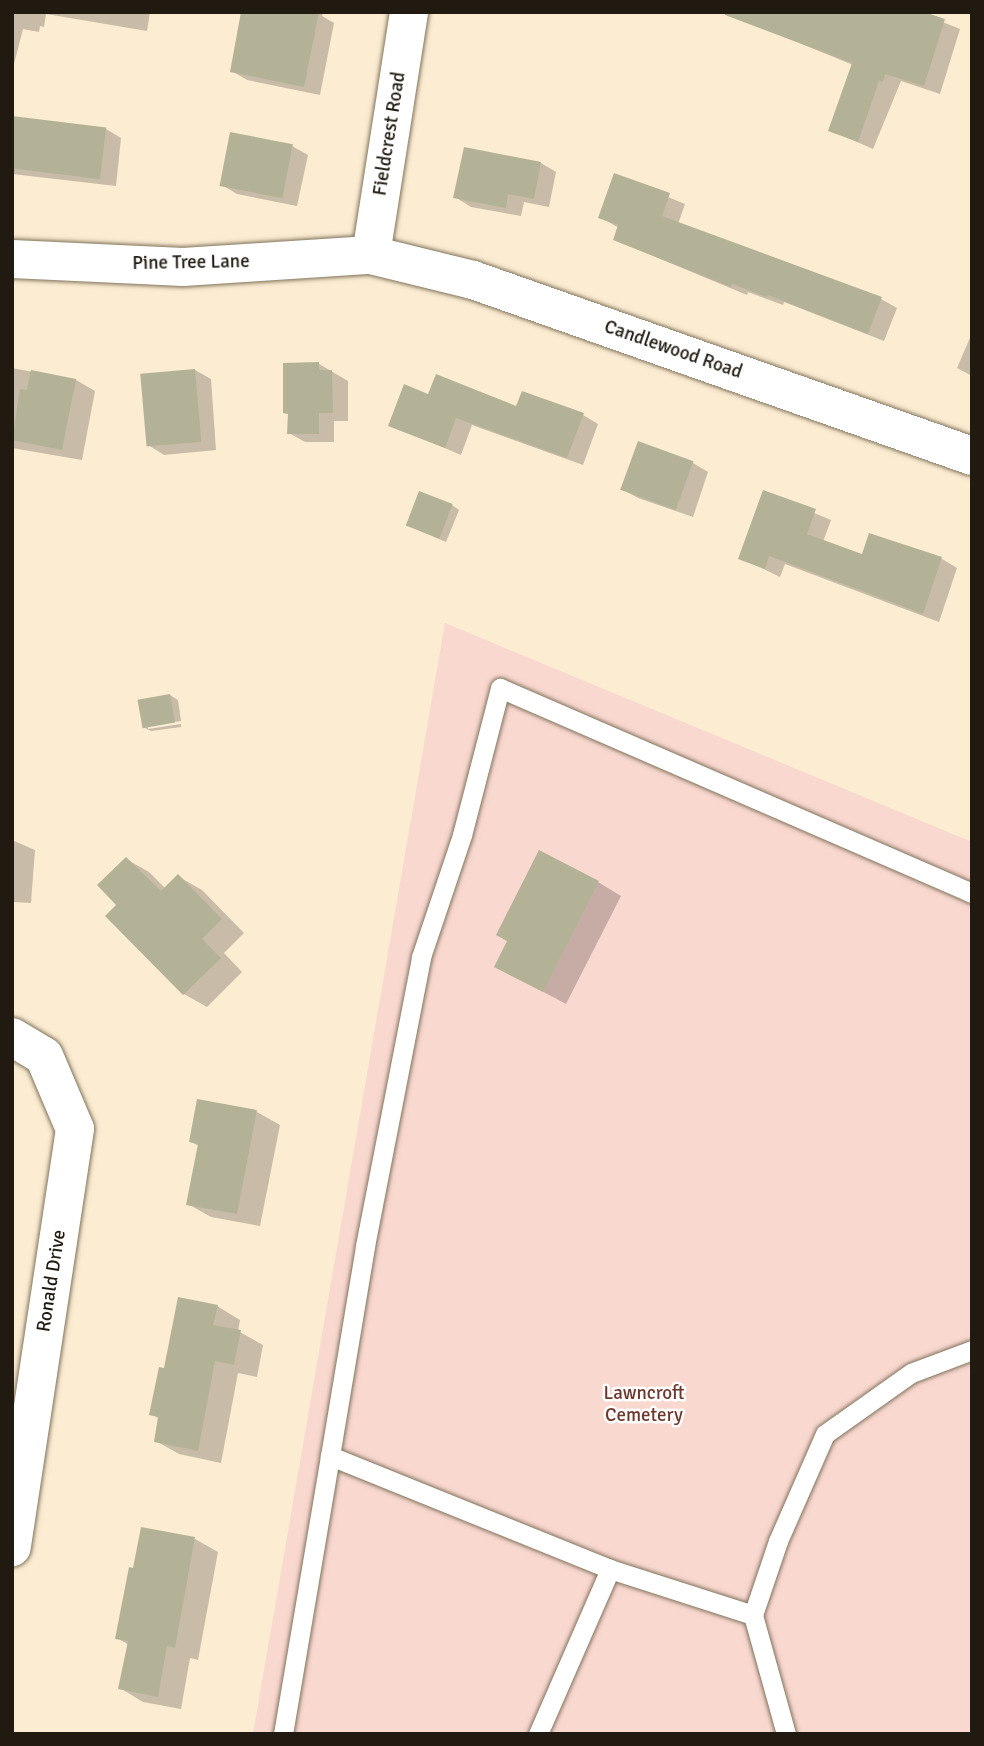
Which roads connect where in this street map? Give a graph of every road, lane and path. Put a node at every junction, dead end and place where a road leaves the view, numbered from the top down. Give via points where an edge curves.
1 (409, 12) edge
2 (370, 255) junction
3 (12, 259) edge
4 (972, 456) edge
5 (972, 893) edge
6 (12, 1037) edge
7 (972, 1350) edge
8 (330, 1456) junction
9 (12, 1547) edge
10 (610, 1569) junction
11 (753, 1615) junction
12 (283, 1734) edge
13 (538, 1734) edge
14 (786, 1734) edge

1 - 2 street, Fieldcrest Road
2 - 3 street, Pine Tree Lane via 183,267
2 - 4 street, Candlewood Road via 473,279
5 - 8 lane via 500,688 462,835 422,957 365,1246
6 - 9 street, Ronald Drive via 44,1056 75,1129
7 - 11 lane via 911,1373 825,1434 778,1541
8 - 10 lane
8 - 12 lane
10 - 11 lane
10 - 13 lane
11 - 14 lane

